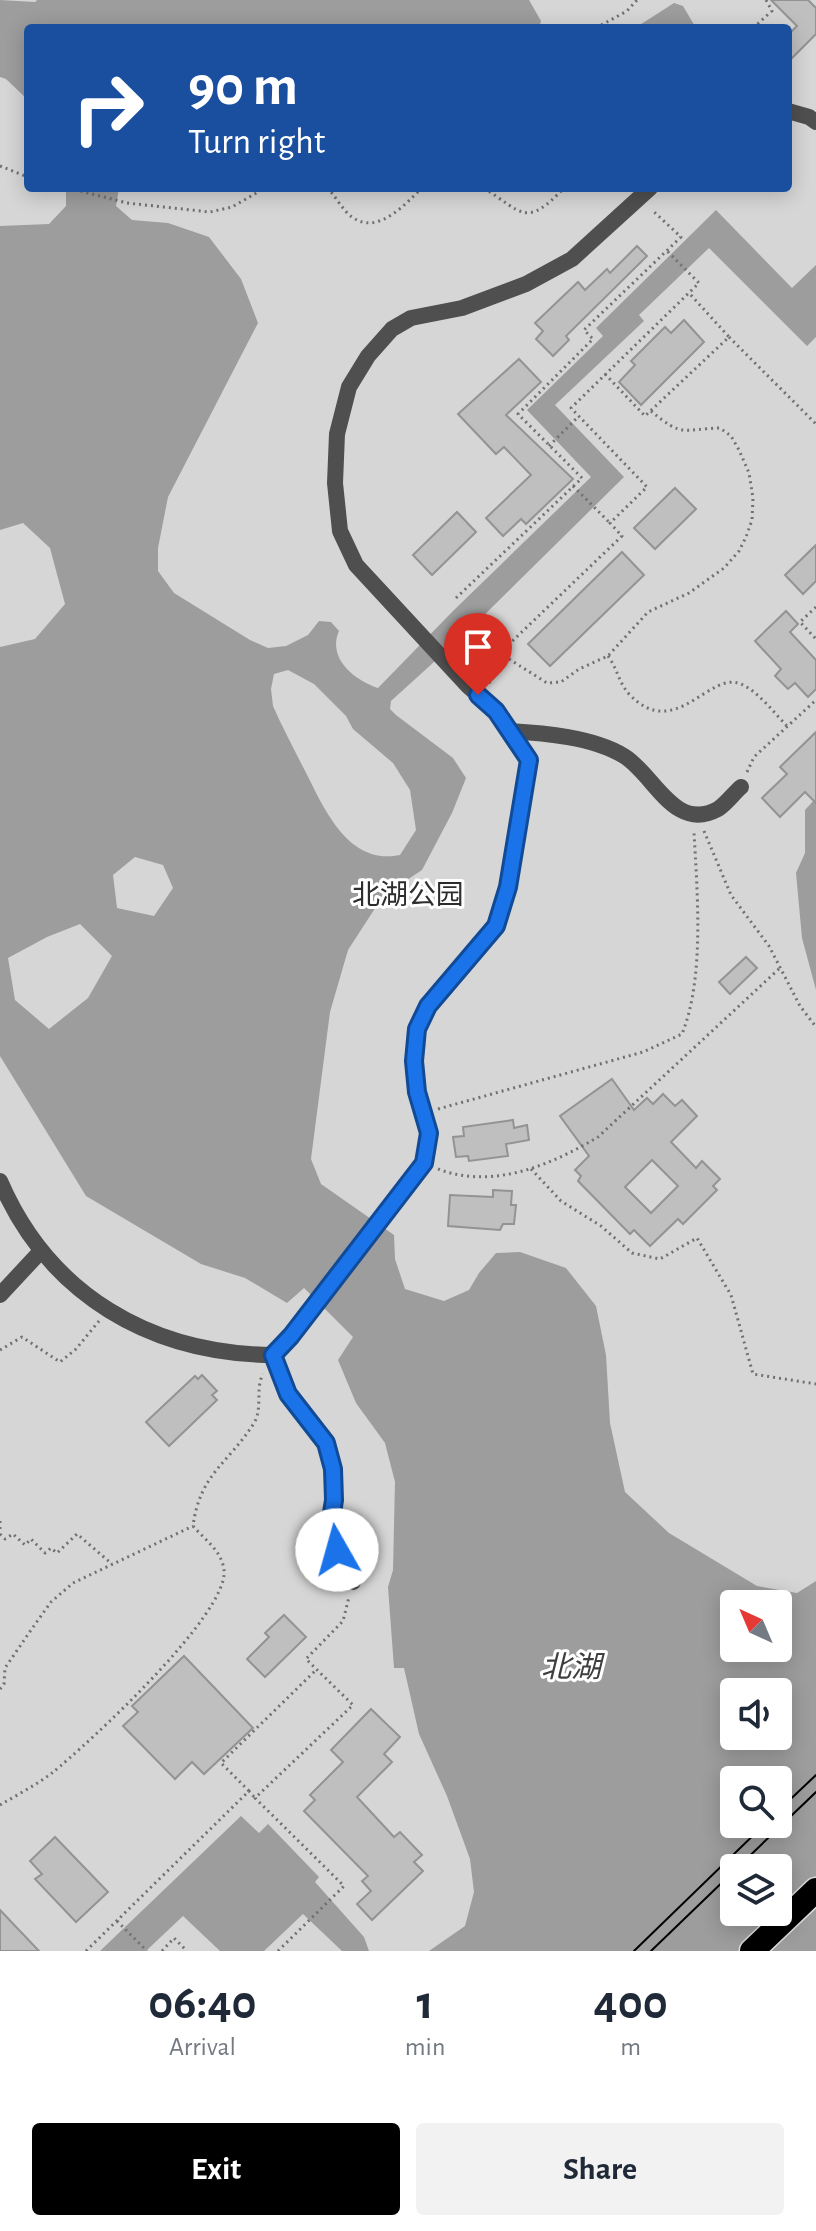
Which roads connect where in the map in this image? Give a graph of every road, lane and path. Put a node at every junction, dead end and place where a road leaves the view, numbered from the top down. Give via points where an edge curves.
1 (637, 0) edge
2 (766, 0) edge
3 (603, 24) edge
4 (757, 24) edge
5 (792, 112) edge
6 (816, 122) edge
7 (0, 166) edge
8 (24, 175) edge
9 (84, 192) edge
10 (258, 192) edge
11 (330, 192) edge
12 (417, 192) edge
13 (489, 192) edge
14 (560, 192) edge
15 (644, 193) edge
16 (667, 251) junction
17 (689, 293) junction
18 (729, 337) junction
19 (605, 374) junction
20 (651, 411) junction
21 (579, 416) junction
22 (816, 424) edge
23 (549, 446) junction
24 (573, 486) junction
25 (610, 523) junction
26 (456, 598) dead end
27 (816, 607) edge
28 (816, 639) edge
29 (608, 656) junction
30 (509, 659) junction
31 (478, 695) junction
32 (816, 700) edge
33 (787, 726) junction
34 (509, 731) junction
35 (741, 787) joint
36 (694, 815) junction
37 (781, 967) junction
38 (816, 1027) edge
39 (423, 1113) junction
40 (424, 1163) junction
41 (531, 1169) junction
42 (0, 1181) edge
43 (41, 1251) junction
44 (0, 1295) edge
45 (105, 1310) junction
46 (0, 1350) edge
47 (273, 1355) junction
48 (816, 1384) edge
49 (0, 1521) edge
50 (193, 1526) junction
51 (0, 1532) edge
52 (112, 1564) junction
53 (353, 1582) joint
54 (316, 1670) junction
55 (0, 1689) edge
56 (249, 1791) junction
57 (255, 1798) junction
58 (0, 1805) edge
59 (816, 1890) edge
60 (117, 1921) junction
61 (86, 1951) edge
62 (147, 1951) edge
63 (162, 1951) edge
64 (187, 1951) edge
65 (278, 1951) edge
66 (752, 1951) edge

1 - 3 path
2 - 4 path via 772,11
5 - 6 street
7 - 8 path
9 - 10 path via 127,203 210,212
11 - 12 path via 352,217 368,223 383,221
13 - 14 path via 526,214 544,209
15 - 16 path via 681,237
15 - 31 street via 572,259 526,284 462,308 411,318 392,329 349,387 337,434 340,531 356,565
16 - 17 path via 699,283
16 - 23 path via 584,330 593,339 518,414
17 - 18 path
17 - 19 path
18 - 20 path
18 - 22 path
19 - 20 path via 645,416
19 - 21 path via 571,408
20 - 29 path via 675,429 720,428 731,436 749,473 752,520 739,551 724,568 689,593 648,612
21 - 23 path
21 - 25 path via 647,487
23 - 24 path via 582,478
24 - 25 path
24 - 26 path
25 - 30 path via 622,536 504,649
27 - 28 path via 800,622
29 - 30 path via 561,682 547,683
29 - 33 path via 630,695 642,704 662,711 679,709 721,684 739,683
30 - 31 path
31 - 34 street
32 - 33 path
33 - 35 path via 754,757
34 - 36 street via 548,733 624,756 677,809
34 - 39 street via 529,760 508,887 496,926 428,1006 417,1029 414,1061
35 - 36 street via 718,809
36 - 37 path via 731,895
36 - 39 path via 698,921 693,992 682,1034 643,1052
37 - 38 path
37 - 41 path via 598,1137
39 - 40 street via 429,1133
40 - 41 path via 455,1175 519,1174
40 - 47 street
41 - 48 path via 561,1201 632,1253 660,1259 697,1238 731,1295 753,1374
42 - 43 street via 12,1210
43 - 44 street
43 - 45 street
45 - 46 path via 95,1329 60,1362 22,1337
45 - 47 street via 193,1345
47 - 50 path via 260,1381 255,1422 210,1476
47 - 53 street via 288,1394 326,1443 333,1469 330,1526 337,1550 351,1564
49 - 51 path
50 - 52 path
50 - 58 path via 217,1551 224,1568 223,1584 208,1610 147,1685 99,1730 50,1774
51 - 52 path via 5,1539 13,1534 25,1545 31,1539 45,1553 51,1548 57,1553 77,1534
52 - 55 path via 73,1583 51,1602 5,1668
53 - 54 path via 343,1621 306,1659
54 - 56 path via 221,1763
54 - 57 path via 353,1705
56 - 57 path
56 - 60 path
57 - 65 path via 344,1886
59 - 66 highway
60 - 61 path
60 - 62 path
63 - 64 path via 174,1938

